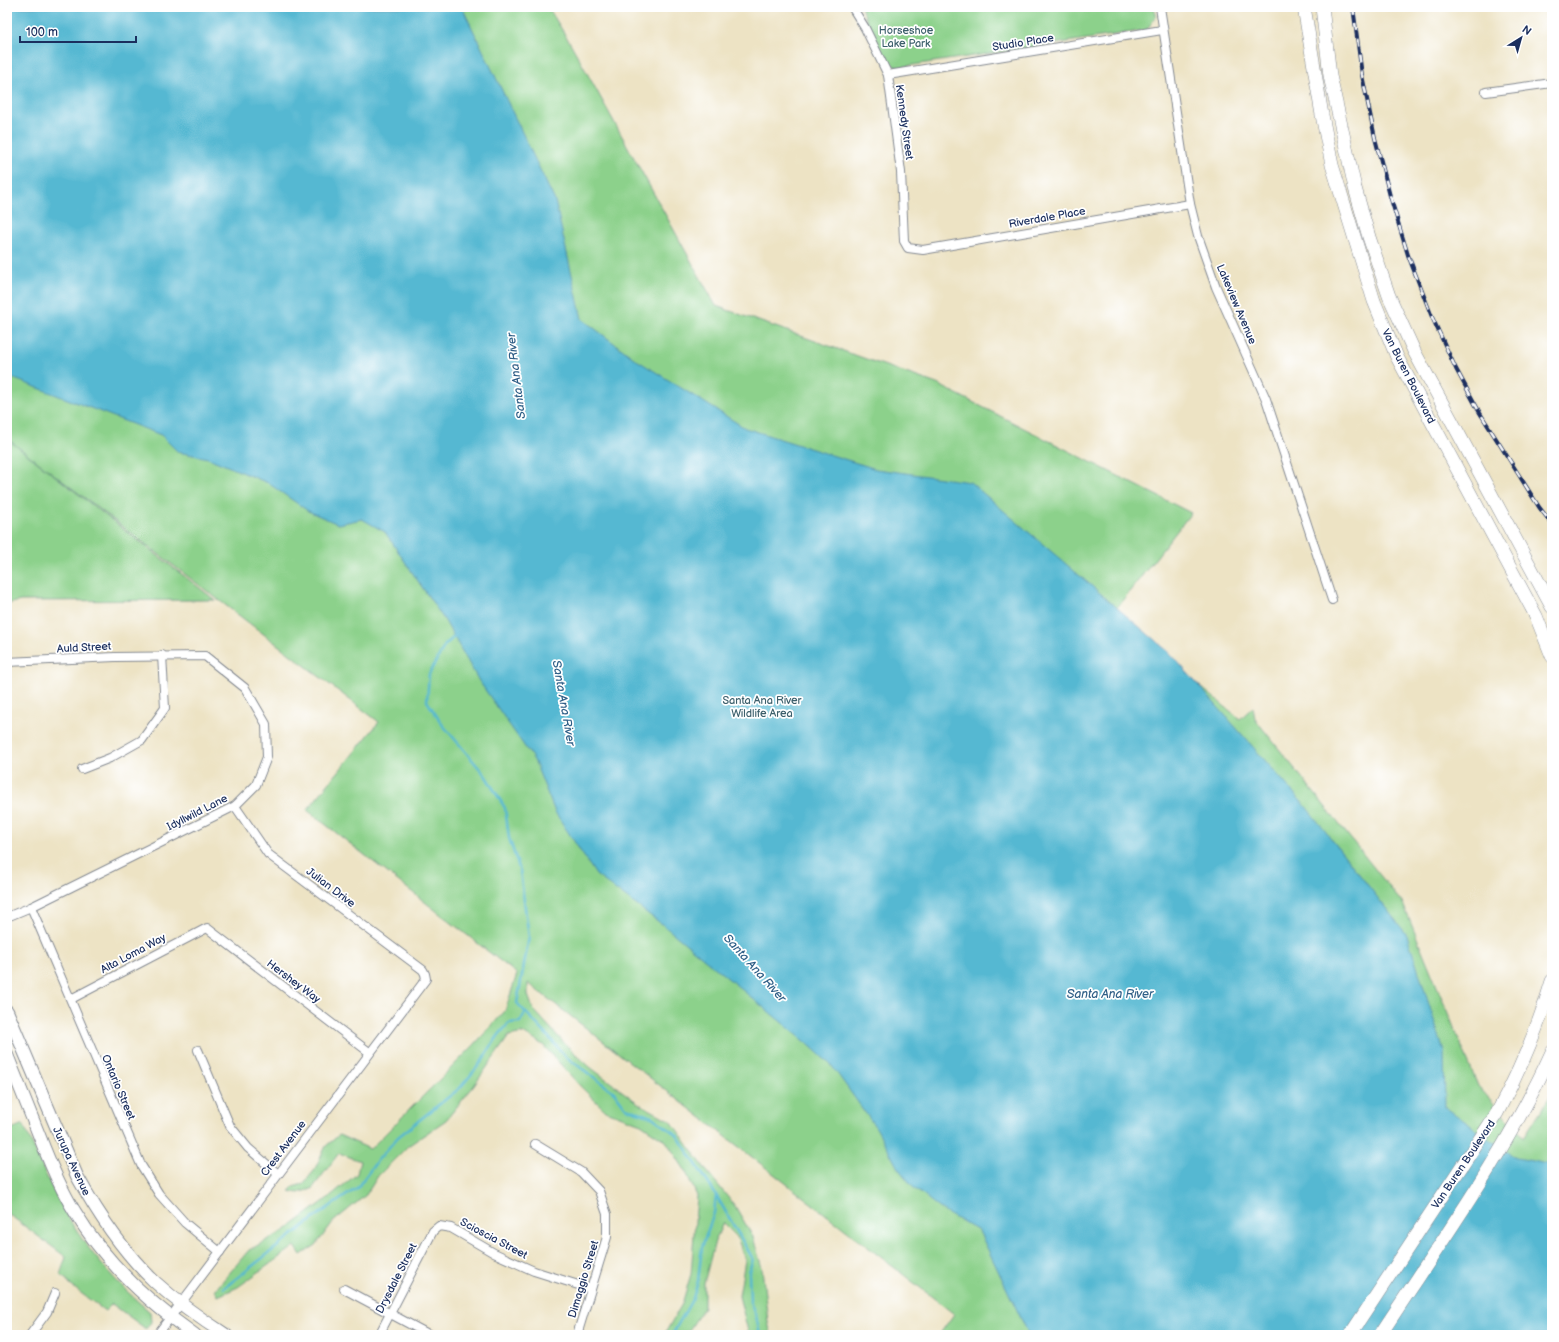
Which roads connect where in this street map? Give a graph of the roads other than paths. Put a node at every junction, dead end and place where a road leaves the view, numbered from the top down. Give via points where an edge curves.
1 (852, 7) edge
2 (1160, 7) edge
3 (1304, 7) edge
4 (1322, 7) edge
5 (1162, 30) junction
6 (888, 75) junction
7 (1552, 83) edge
8 (1486, 92) dead end
9 (1190, 204) junction
10 (908, 248) joint
11 (1332, 600) dead end
12 (1552, 607) edge
13 (162, 655) junction
14 (1552, 656) edge
15 (7, 662) edge
16 (82, 769) dead end
17 (235, 806) junction
18 (31, 907) junction
19 (7, 917) edge
20 (207, 928) joint
21 (426, 974) joint
22 (1552, 982) edge
23 (71, 999) junction
24 (7, 1011) edge
25 (198, 1050) dead end
26 (369, 1052) junction
27 (1552, 1052) edge
28 (7, 1055) edge
29 (535, 1144) dead end
30 (278, 1174) junction
31 (433, 1231) joint
32 (220, 1252) junction
33 (344, 1289) dead end
34 (591, 1289) junction
35 (54, 1292) dead end
36 (181, 1303) junction
37 (389, 1314) junction
38 (170, 1317) junction
39 (30, 1335) edge
40 (157, 1335) edge
41 (195, 1335) edge
42 (226, 1335) edge
43 (378, 1335) edge
44 (430, 1335) edge
45 (577, 1335) edge
46 (1350, 1335) edge
47 (1380, 1335) edge

1 - 6 street, Kennedy Street
2 - 5 street, Lakeview Avenue
3 - 14 main road, Van Buren Boulevard via 1332,165 1374,301 1397,357 1533,609
4 - 12 main road, Van Buren Boulevard via 1330,76 1355,188 1389,296 1414,351
5 - 6 street, Studio Place
5 - 9 street, Lakeview Avenue
6 - 10 street, Kennedy Street via 901,172 904,241
7 - 8 street
9 - 10 street, Riverdale Place via 923,250
9 - 11 street, Lakeview Avenue via 1216,287 1266,399
13 - 15 street, Auld Street
13 - 16 street via 165,708 142,740 110,758
13 - 17 street, Idyllwild Lane via 205,656 245,688 266,724 267,757 256,785
17 - 18 street, Idyllwild Lane
17 - 21 street, Julian Drive via 268,854
18 - 19 street, Idyllwild Lane
18 - 23 street, Ontario Street
20 - 23 street, Alta Loma Way
20 - 26 street, Hershey Way
21 - 26 street, Crest Avenue via 426,979
22 - 46 main road, Van Buren Boulevard via 1517,1076 1497,1113
23 - 32 street, Ontario Street via 141,1165 159,1194 185,1223
24 - 36 main road, Jurupa Avenue via 77,1176 91,1201 120,1243 144,1271
25 - 30 street via 230,1126 248,1148
26 - 30 street, Crest Avenue
27 - 47 main road, Van Buren Boulevard via 1505,1143
28 - 38 main road, Jurupa Avenue via 46,1154 74,1212 110,1261
29 - 34 street, Dimaggio Street via 581,1172 599,1191 607,1214 607,1237
30 - 32 street, Crest Avenue
31 - 34 street, Scioscia Street via 439,1226 451,1228 494,1253 527,1268
31 - 37 street, Drysdale Street
32 - 36 street, Crest Avenue
33 - 37 street
34 - 45 street, Dimaggio Street
35 - 39 street via 47,1312
36 - 38 street, Crest Avenue
36 - 42 main road, Jurupa Avenue
37 - 43 street, Drysdale Street
37 - 44 street
38 - 40 street, Crest Avenue
38 - 41 main road, Jurupa Avenue

